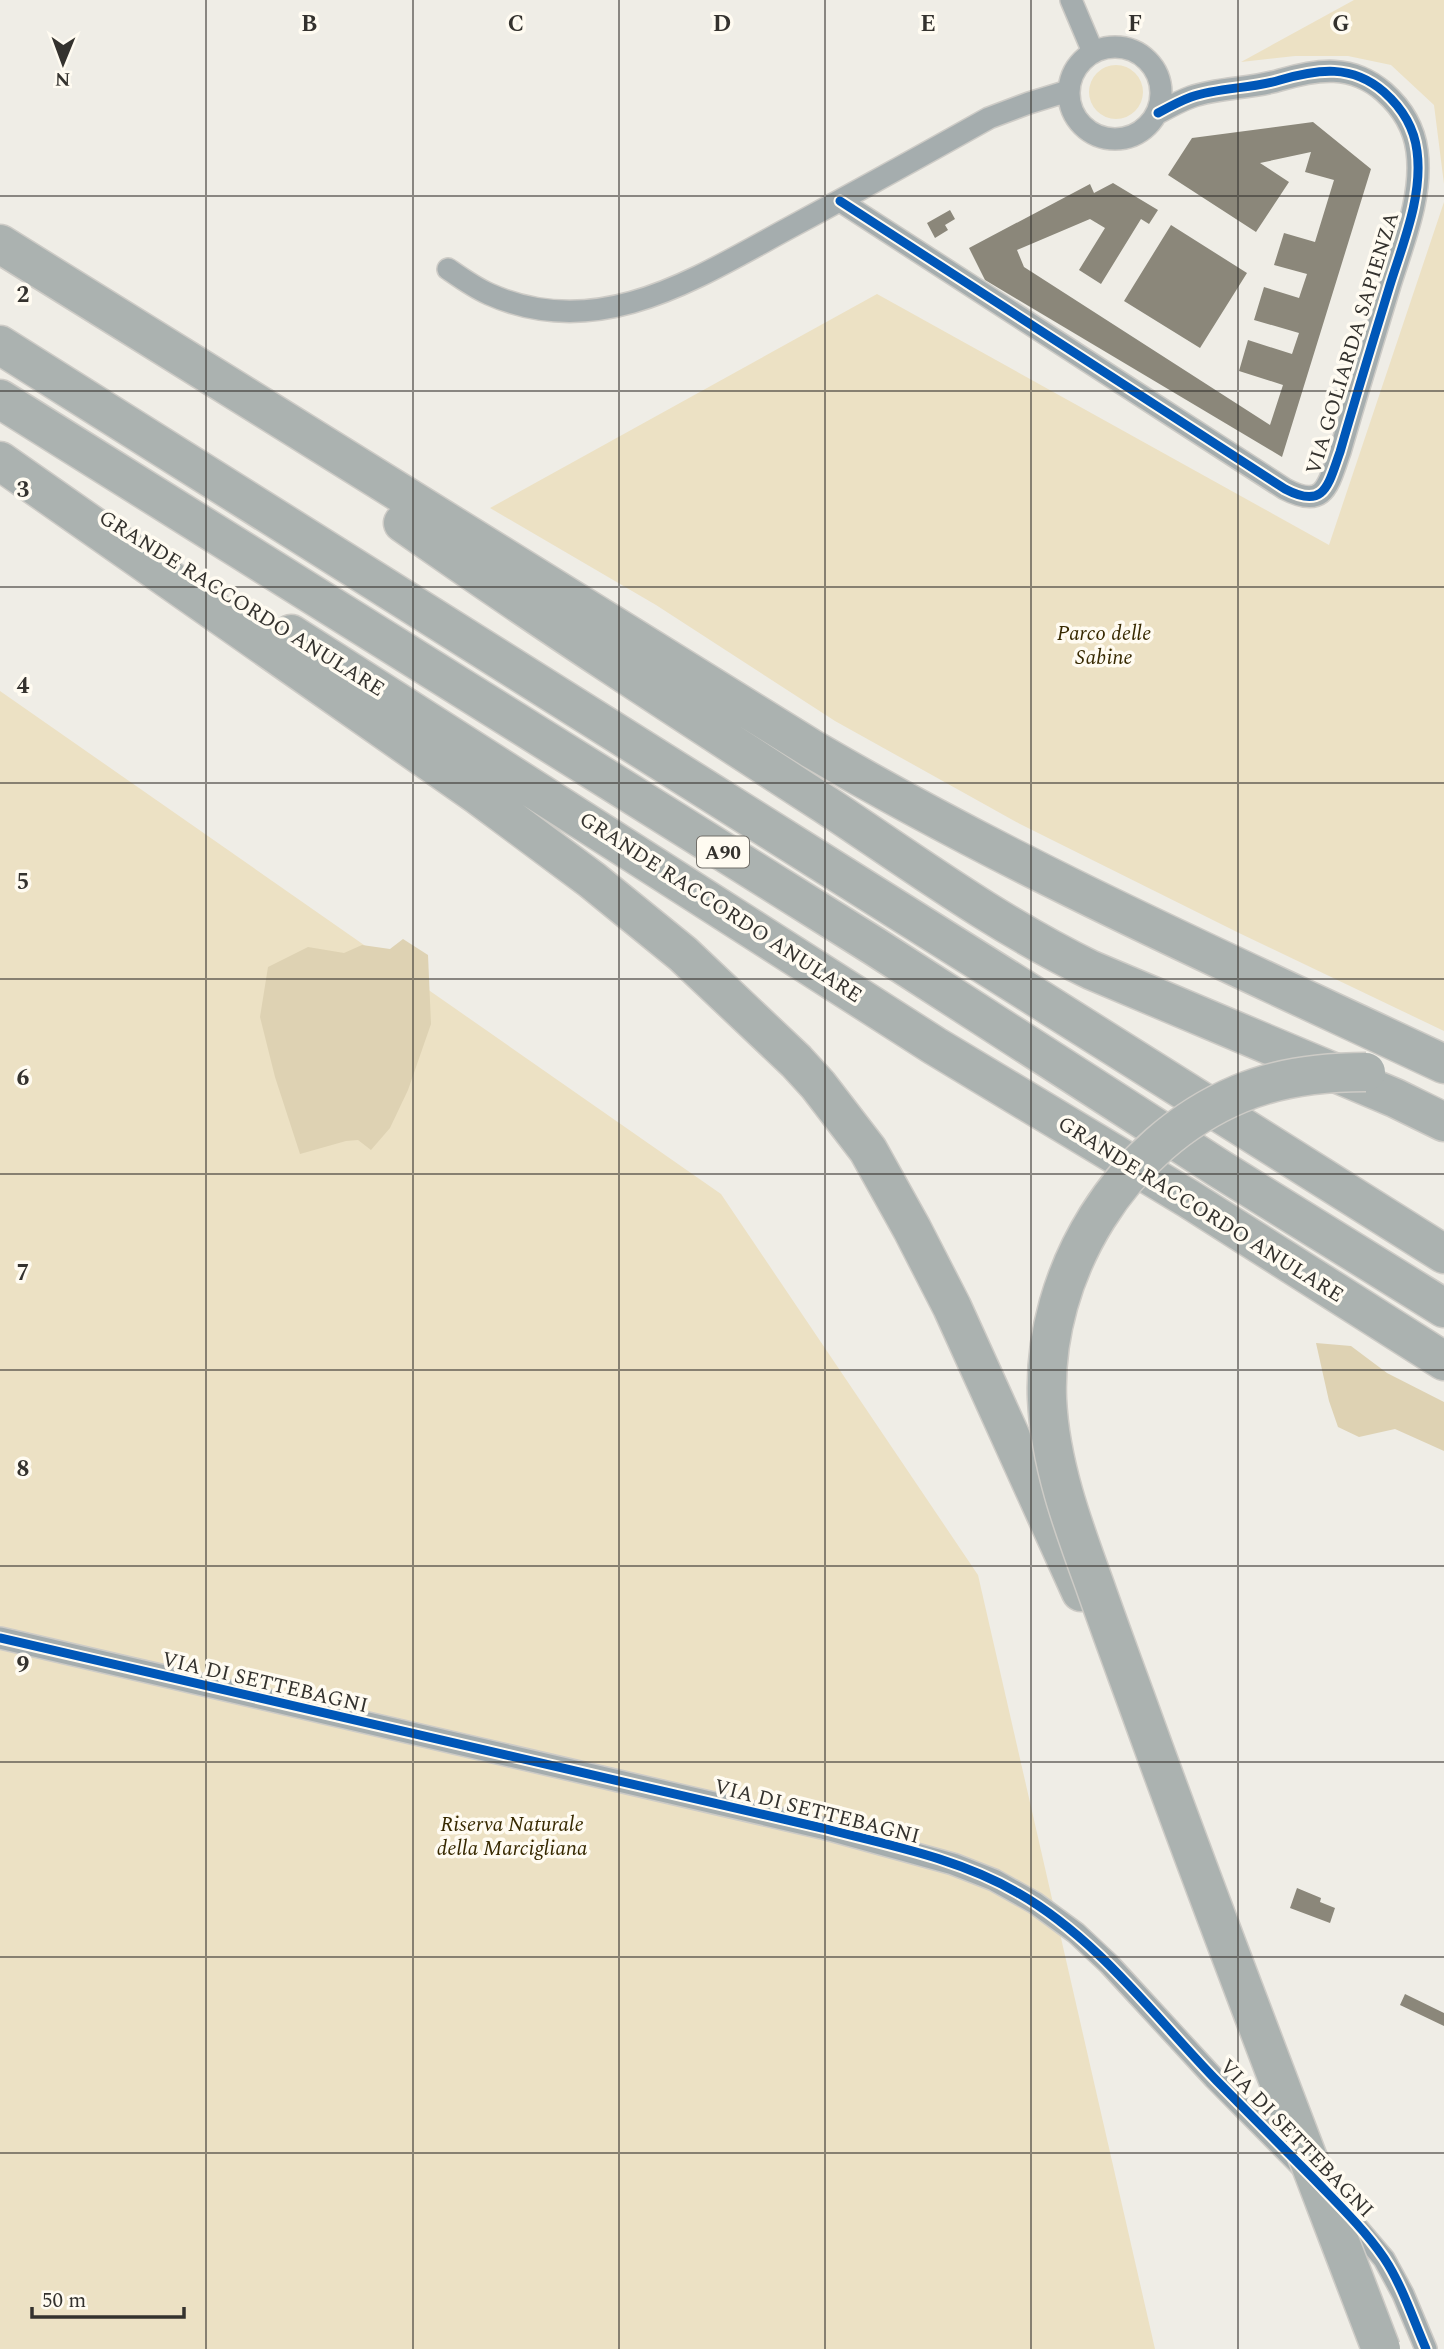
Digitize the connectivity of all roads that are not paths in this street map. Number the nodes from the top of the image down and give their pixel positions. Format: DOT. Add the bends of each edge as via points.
graph roads {
  1 [pos="1071,0"];
  2 [pos="1093,52"];
  3 [pos="1068,91"];
  4 [pos="1158,113"];
  5 [pos="840,201"];
  6 [pos="0,244"];
  7 [pos="448,270"];
  8 [pos="0,345"];
  9 [pos="167,349"];
  10 [pos="0,398"];
  11 [pos="0,449"];
  12 [pos="0,461"];
  13 [pos="1444,1063"];
  14 [pos="1444,1084"];
  15 [pos="1444,1122"];
  16 [pos="1444,1254"];
  17 [pos="1444,1308"];
  18 [pos="1444,1361"];
  19 [pos="0,1638"];
  20 [pos="1159,1763"];
  21 [pos="1381,2349"];
  22 [pos="1426,2349"];
  1 -- 2 [label="street"];
  2 -- 3 [label="street" via="1080,62"];
  2 -- 4 [label="street" via="1121,47 1147,59 1161,84"];
  3 -- 4 [label="street" via="1078,121 1104,139 1136,135"];
  3 -- 5 [label="street" via="989,117"];
  4 -- 5 [label="street, VIA GOLIARDA SAPIENZA" via="1193,96 1297,74 1337,71 1376,86 1400,108 1410,126 1418,163 1410,216 1339,452 1328,484 1317,495 1305,498 1285,489"];
  5 -- 7 [label="street" via="689,282 607,309 570,312 515,304"];
  6 -- 9 [label="highway"];
  8 -- 16 [label="highway, A90"];
  9 -- 13 [label="highway" via="823,756 939,822 1114,910"];
  9 -- 15 [label="highway" via="382,509 530,611 1021,932 1091,970"];
  10 -- 17 [label="highway, GRANDE RACCORDO ANULARE / A90"];
  11 -- 18 [label="highway, GRANDE RACCORDO ANULARE" via="935,1046 1189,1199"];
  12 -- 20 [label="highway, bridge" via="593,880 683,954 818,1085 868,1150 952,1307"];
  14 -- 20 [label="highway, bridge" via="1387,1073 1343,1072 1285,1080 1220,1103 1166,1138 1129,1175 1102,1210 1069,1274 1048,1359 1047,1399 1055,1460 1065,1502"];
  19 -- 22 [label="street, VIA DI SETTEBAGNI" via="822,1828 994,1880 1035,1903 1093,1948 1348,2214 1390,2269"];
  20 -- 21 [label="highway, bridge"];
}
